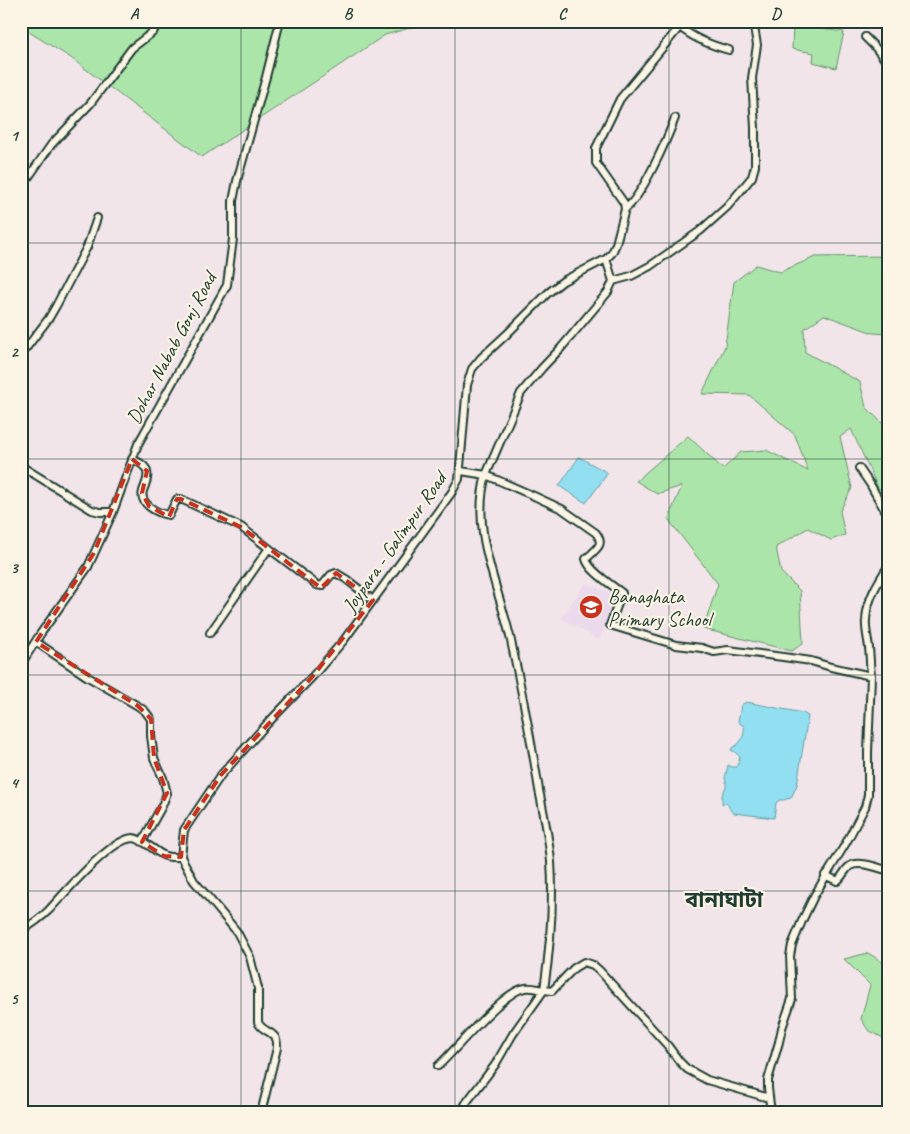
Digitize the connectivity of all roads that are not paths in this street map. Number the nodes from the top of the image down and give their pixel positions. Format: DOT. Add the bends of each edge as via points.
graph roads {
  1 [pos="159,21"];
  2 [pos="280,21"];
  3 [pos="686,21"];
  4 [pos="753,21"];
  5 [pos="680,26"];
  6 [pos="865,37"];
  7 [pos="729,50"];
  8 [pos="889,65"];
  9 [pos="675,118"];
  10 [pos="21,188"];
  11 [pos="625,209"];
  12 [pos="97,218"];
  13 [pos="606,259"];
  14 [pos="613,281"];
  15 [pos="21,356"];
  16 [pos="132,460"];
  17 [pos="21,466"];
  18 [pos="859,468"];
  19 [pos="461,471"];
  20 [pos="486,475"];
  21 [pos="113,512"];
  22 [pos="889,518"];
  23 [pos="269,548"];
  24 [pos="889,565"];
  25 [pos="374,600"];
  26 [pos="210,632"];
  27 [pos="36,642"];
  28 [pos="21,664"];
  29 [pos="871,676"];
  30 [pos="142,842"];
  31 [pos="182,857"];
  32 [pos="889,871"];
  33 [pos="825,875"];
  34 [pos="21,931"];
  35 [pos="544,990"];
  36 [pos="438,1066"];
  37 [pos="769,1098"];
  38 [pos="261,1113"];
  39 [pos="461,1113"];
  40 [pos="771,1113"];
  1 -- 10 [label="street" via="152,32 132,48 90,104 51,145"];
  2 -- 16 [label="street, Dohar Nabab Gonj Road" via="237,181 227,285"];
  3 -- 5 [label="street"];
  4 -- 14 [label="street" via="757,45 752,78 756,128 752,177 700,231 650,266"];
  5 -- 7 [label="street" via="694,38"];
  5 -- 11 [label="street" via="620,99 596,148 596,163"];
  6 -- 8 [label="street"];
  9 -- 11 [label="street" via="645,182"];
  11 -- 13 [label="street" via="616,244"];
  12 -- 15 [label="street" via="87,247 56,306"];
  13 -- 14 [label="street"];
  13 -- 19 [label="street, Joypara - Galimpur Road" via="563,281 548,293 472,369 467,385"];
  14 -- 20 [label="street" via="608,292 521,393"];
  16 -- 21 [label="street, Dohar Nabab Gonj Road"];
  16 -- 23 [label="street" via="148,471 142,493 149,506 168,515 177,499 182,499 241,527"];
  17 -- 21 [label="street" via="92,510"];
  18 -- 22 [label="street"];
  19 -- 20 [label="street"];
  19 -- 25 [label="street, Joypara - Galimpur Road" via="452,492"];
  20 -- 29 [label="street" via="562,510 596,533 600,542 586,559 587,563 622,593 610,625 676,645 811,661"];
  20 -- 35 [label="street" via="481,524 486,554 508,624 551,861 550,949"];
  21 -- 27 [label="street, Dohar Nabab Gonj Road" via="88,567"];
  23 -- 25 [label="street" via="317,585 322,586 336,573"];
  23 -- 26 [label="street"];
  24 -- 29 [label="street" via="876,584 866,619"];
  25 -- 31 [label="street, Joypara - Galimpur Road" via="313,676 221,775 184,830"];
  27 -- 28 [label="street, Dohar Nabab Gonj Road"];
  27 -- 30 [label="street" via="138,706 151,719 154,758 167,793"];
  29 -- 33 [label="street" via="868,795 846,843"];
  30 -- 31 [label="street" via="164,856"];
  30 -- 34 [label="street" via="132,838 116,846 89,866 47,912"];
  31 -- 38 [label="street" via="194,881 236,932 250,957 258,988 258,1022 276,1040 277,1048"];
  32 -- 33 [label="street" via="856,864 843,872 837,881"];
  33 -- 37 [label="street" via="792,945 792,999 768,1080"];
  35 -- 36 [label="street" via="526,987 505,998"];
  35 -- 37 [label="street" via="552,991 584,962 593,965 687,1069 707,1080"];
  35 -- 39 [label="street"];
  37 -- 40 [label="street"];
}
